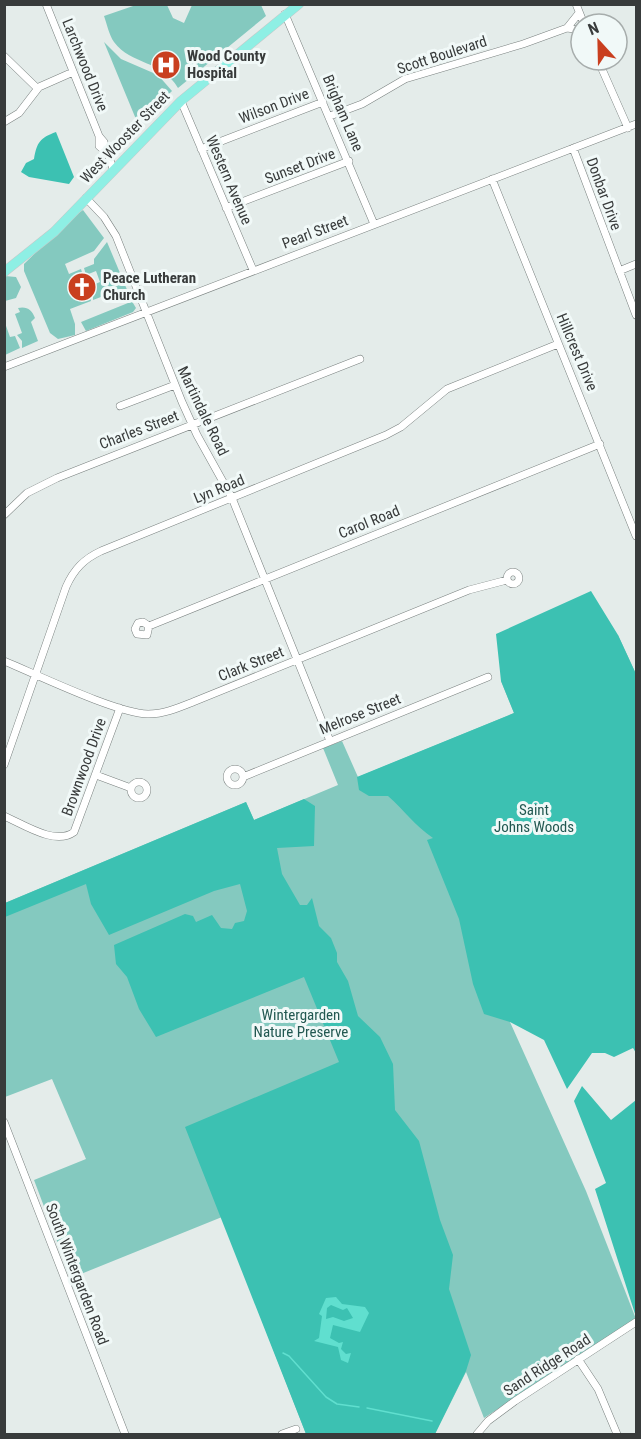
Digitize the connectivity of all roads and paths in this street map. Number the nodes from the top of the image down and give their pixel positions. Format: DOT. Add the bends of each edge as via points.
graph roads {
  1 [pos="46,4"];
  2 [pos="299,4"];
  3 [pos="285,14"];
  4 [pos="569,26"];
  5 [pos="567,28"];
  6 [pos="4,56"];
  7 [pos="13,64"];
  8 [pos="4,69"];
  9 [pos="73,72"];
  10 [pos="603,72"];
  11 [pos="37,88"];
  12 [pos="181,101"];
  13 [pos="323,102"];
  14 [pos="330,116"];
  15 [pos="4,122"];
  16 [pos="636,124"];
  17 [pos="627,128"];
  18 [pos="573,148"];
  19 [pos="201,149"];
  20 [pos="349,161"];
  21 [pos="113,169"];
  22 [pos="492,179"];
  23 [pos="86,198"];
  24 [pos="226,208"];
  25 [pos="374,224"];
  26 [pos="636,264"];
  27 [pos="253,270"];
  28 [pos="619,271"];
  29 [pos="4,272"];
  30 [pos="144,311"];
  31 [pos="636,315"];
  32 [pos="558,344"];
  33 [pos="360,359"];
  34 [pos="4,367"];
  35 [pos="175,385"];
  36 [pos="120,406"];
  37 [pos="192,424"];
  38 [pos="600,444"];
  39 [pos="232,498"];
  40 [pos="4,515"];
  41 [pos="636,535"];
  42 [pos="265,579"];
  43 [pos="507,580"];
  44 [pos="149,626"];
  45 [pos="298,660"];
  46 [pos="4,661"];
  47 [pos="36,674"];
  48 [pos="488,677"];
  49 [pos="120,708"];
  50 [pos="330,741"];
  51 [pos="4,765"];
  52 [pos="96,775"];
  53 [pos="243,777"];
  54 [pos="131,788"];
  55 [pos="4,816"];
  56 [pos="4,1122"];
  57 [pos="636,1322"];
  58 [pos="578,1359"];
  59 [pos="296,1429"];
  60 [pos="479,1432"];
  61 [pos="125,1434"];
  62 [pos="282,1434"];
  63 [pos="489,1434"];
  64 [pos="617,1434"];
  1 -- 9 [label="street, Larchwood Drive"];
  2 -- 3 [label="main road, West Wooster Street"];
  3 -- 12 [label="main road, West Wooster Street"];
  3 -- 13 [label="street, Brigham Lane"];
  4 -- 5 [label="street, Scott Boulevard"];
  5 -- 14 [label="street, Scott Boulevard" via="405,79 362,104"];
  6 -- 7 [label="street"];
  7 -- 8 [label="street"];
  7 -- 11 [label="street"];
  9 -- 11 [label="street"];
  9 -- 21 [label="street, Larchwood Drive"];
  10 -- 17 [label="street"];
  11 -- 15 [label="street" via="19,113"];
  12 -- 19 [label="street, Western Avenue"];
  12 -- 21 [label="main road, West Wooster Street"];
  13 -- 14 [label="street, Brigham Lane"];
  13 -- 19 [label="street, Wilson Drive"];
  14 -- 20 [label="street, Brigham Lane"];
  16 -- 17 [label="street, Pearl Street"];
  17 -- 18 [label="street, Pearl Street"];
  18 -- 22 [label="street, Pearl Street"];
  18 -- 28 [label="street, Donbar Drive"];
  19 -- 24 [label="street, Western Avenue"];
  20 -- 24 [label="street, Sunset Drive"];
  20 -- 25 [label="street, Brigham Lane"];
  21 -- 23 [label="main road, West Wooster Street"];
  22 -- 25 [label="street, Pearl Street"];
  22 -- 32 [label="street, Hillcrest Drive"];
  23 -- 29 [label="main road, West Wooster Street" via="35,249"];
  23 -- 30 [label="street, Martindale Road" via="112,230"];
  24 -- 27 [label="street, Western Avenue"];
  25 -- 27 [label="street, Pearl Street"];
  26 -- 28 [label="street"];
  27 -- 30 [label="street, Pearl Street"];
  28 -- 31 [label="street, Donbar Drive"];
  30 -- 34 [label="street, Pearl Street"];
  30 -- 35 [label="street, Martindale Road"];
  32 -- 38 [label="street, Hillcrest Drive"];
  32 -- 39 [label="street, Lyn Road" via="447,389 386,435"];
  33 -- 37 [label="street, Charles Street"];
  35 -- 36 [label="street"];
  35 -- 37 [label="street, Martindale Road"];
  37 -- 39 [label="street, Martindale Road"];
  37 -- 40 [label="street, Charles Street" via="42,485"];
  38 -- 41 [label="street, Hillcrest Drive"];
  38 -- 42 [label="street, Carol Road"];
  39 -- 42 [label="street, Martindale Road"];
  39 -- 47 [label="street, Lyn Road" via="101,551 80,565 66,586"];
  42 -- 44 [label="street, Carol Road"];
  42 -- 45 [label="street, Martindale Road"];
  43 -- 45 [label="street, Clark Street" via="469,590"];
  45 -- 49 [label="street, Clark Street" via="171,710 143,714"];
  45 -- 50 [label="street, Martindale Road"];
  46 -- 47 [label="street, Clark Street"];
  47 -- 49 [label="street, Clark Street"];
  47 -- 51 [label="street, Lyn Road"];
  48 -- 50 [label="street, Melrose Street"];
  49 -- 52 [label="street, Brownwood Drive"];
  50 -- 53 [label="street, Melrose Street"];
  52 -- 54 [label="street"];
  52 -- 55 [label="street, Brownwood Drive" via="76,829 66,836 56,837"];
  56 -- 61 [label="street, South Wintergarden Road"];
  57 -- 58 [label="street, Sand Ridge Road"];
  58 -- 60 [label="street, Sand Ridge Road" via="504,1409"];
  58 -- 64 [label="street" via="598,1389"];
  59 -- 62 [label="street"];
  60 -- 63 [label="street"];
}
